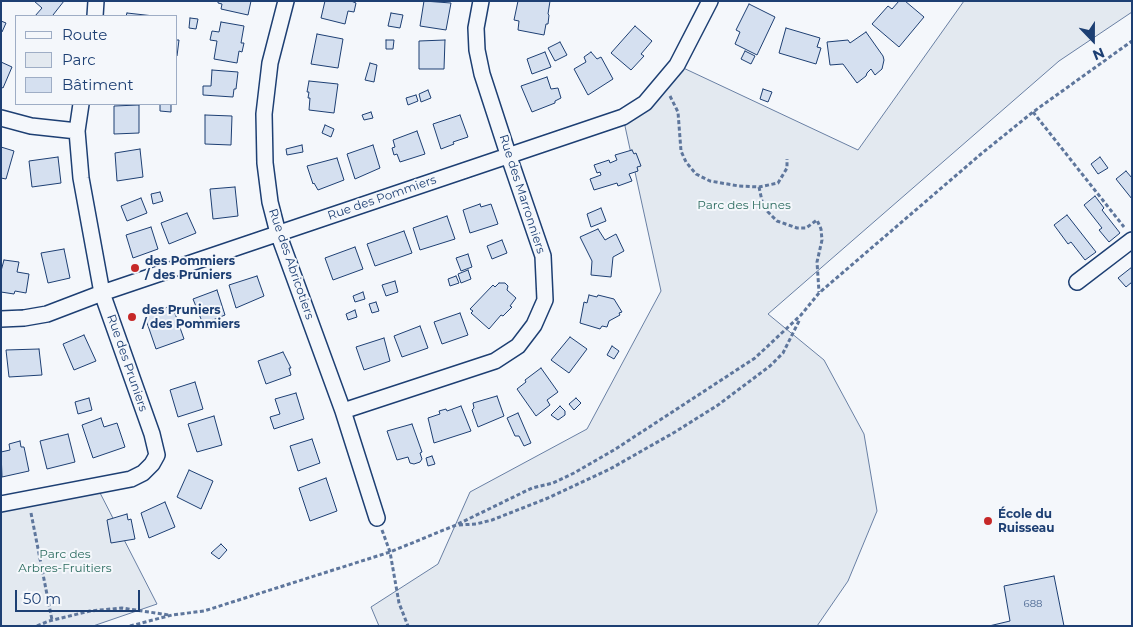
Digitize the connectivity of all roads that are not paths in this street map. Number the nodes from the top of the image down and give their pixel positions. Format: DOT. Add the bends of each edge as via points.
graph roads {
  1 [pos="96,1"];
  2 [pos="286,1"];
  3 [pos="481,1"];
  4 [pos="710,1"];
  5 [pos="95,15"];
  6 [pos="81,105"];
  7 [pos="1,118"];
  8 [pos="77,131"];
  9 [pos="508,154"];
  10 [pos="278,233"];
  11 [pos="1129,235"];
  12 [pos="1077,282"];
  13 [pos="102,293"];
  14 [pos="1,319"];
  15 [pos="343,411"];
  16 [pos="1,504"];
  17 [pos="377,518"];
  1 -- 5 [label="street"];
  2 -- 10 [label="street, Rue des Abricotiers" via="270,63 264,114 265,163"];
  3 -- 9 [label="street, Rue des Marronniers" via="476,28 477,50"];
  4 -- 9 [label="street, Rue des Pommiers" via="677,65 645,102 623,117"];
  6 -- 8 [label="street, Rue des Pruniers"];
  7 -- 8 [label="street" via="31,126"];
  8 -- 13 [label="street, Rue des Pruniers" via="81,178"];
  9 -- 10 [label="street, Rue des Pommiers"];
  9 -- 15 [label="street, Rue des Marronniers" via="543,256 545,300 534,325 518,346 495,361"];
  10 -- 13 [label="street, Rue des Pommiers"];
  10 -- 15 [label="street, Rue des Abricotiers"];
  11 -- 12 [label="street"];
  13 -- 14 [label="street, Rue des Pommiers" via="47,314"];
  13 -- 16 [label="street, Rue des Pruniers" via="157,455 147,469 131,480"];
  15 -- 17 [label="street, Rue des Abricotiers"];
}
